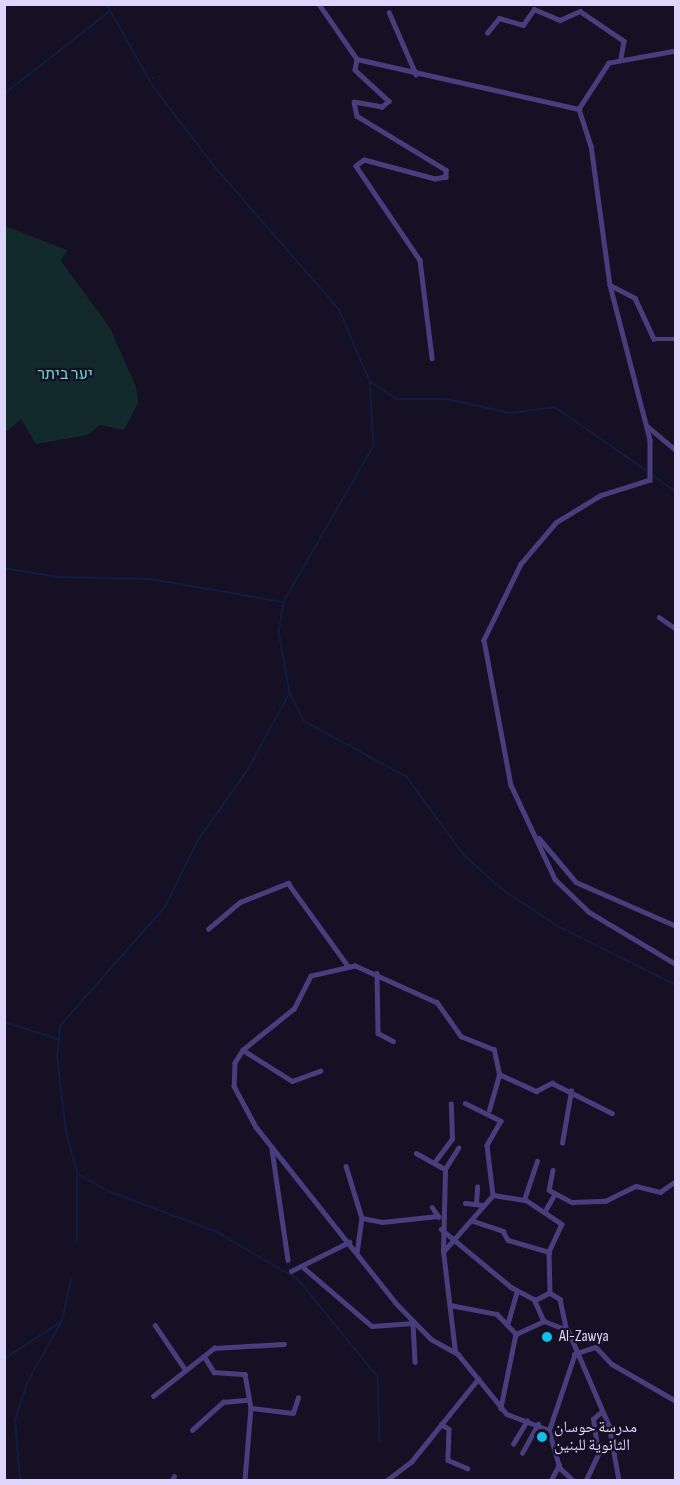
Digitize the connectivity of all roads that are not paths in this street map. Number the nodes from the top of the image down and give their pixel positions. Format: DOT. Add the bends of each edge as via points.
graph roads {
  1 [pos="319,4"];
  2 [pos="388,12"];
  3 [pos="487,33"];
  4 [pos="675,51"];
  5 [pos="621,58"];
  6 [pos="357,59"];
  7 [pos="416,74"];
  8 [pos="579,109"];
  9 [pos="610,285"];
  10 [pos="675,339"];
  11 [pos="432,358"];
  12 [pos="647,426"];
  13 [pos="675,450"];
  14 [pos="659,617"];
  15 [pos="675,628"];
  16 [pos="539,838"];
  17 [pos="675,926"];
  18 [pos="208,929"];
  19 [pos="675,964"];
  20 [pos="348,966"];
  21 [pos="376,974"];
  22 [pos="393,1041"];
  23 [pos="243,1050"];
  24 [pos="320,1071"];
  25 [pos="499,1074"];
  26 [pos="571,1091"];
  27 [pos="465,1103"];
  28 [pos="451,1104"];
  29 [pos="489,1110"];
  30 [pos="612,1113"];
  31 [pos="562,1143"];
  32 [pos="458,1148"];
  33 [pos="272,1149"];
  34 [pos="417,1153"];
  35 [pos="436,1160"];
  36 [pos="537,1161"];
  37 [pos="346,1166"];
  38 [pos="446,1169"];
  39 [pos="553,1170"];
  40 [pos="675,1181"];
  41 [pos="477,1187"];
  42 [pos="494,1195"];
  43 [pos="554,1195"];
  44 [pos="524,1200"];
  45 [pos="465,1203"];
  46 [pos="476,1203"];
  47 [pos="483,1205"];
  48 [pos="432,1206"];
  49 [pos="546,1209"];
  50 [pos="438,1215"];
  51 [pos="362,1218"];
  52 [pos="473,1221"];
  53 [pos="442,1222"];
  54 [pos="441,1229"];
  55 [pos="450,1241"];
  56 [pos="349,1242"];
  57 [pos="443,1252"];
  58 [pos="549,1252"];
  59 [pos="357,1253"];
  60 [pos="288,1260"];
  61 [pos="304,1268"];
  62 [pos="291,1271"];
  63 [pos="517,1291"];
  64 [pos="550,1293"];
  65 [pos="536,1300"];
  66 [pos="450,1305"];
  67 [pos="544,1321"];
  68 [pos="508,1322"];
  69 [pos="413,1323"];
  70 [pos="154,1325"];
  71 [pos="566,1328"];
  72 [pos="516,1334"];
  73 [pos="284,1344"];
  74 [pos="456,1352"];
  75 [pos="574,1354"];
  76 [pos="204,1356"];
  77 [pos="415,1362"];
  78 [pos="185,1369"];
  79 [pos="478,1379"];
  80 [pos="153,1396"];
  81 [pos="298,1398"];
  82 [pos="247,1400"];
  83 [pos="675,1401"];
  84 [pos="251,1408"];
  85 [pos="501,1408"];
  86 [pos="601,1412"];
  87 [pos="527,1421"];
  88 [pos="441,1424"];
  89 [pos="538,1424"];
  90 [pos="192,1430"];
  91 [pos="549,1430"];
  92 [pos="513,1444"];
  93 [pos="522,1453"];
  94 [pos="559,1464"];
  95 [pos="467,1468"];
  96 [pos="247,1480"];
  97 [pos="387,1480"];
  98 [pos="551,1480"];
  99 [pos="573,1480"];
  100 [pos="586,1480"];
  101 [pos="619,1480"];
  1 -- 6 [label="street"];
  2 -- 7 [label="street"];
  3 -- 5 [label="street" via="499,18 523,25 534,9 560,20 580,11 624,41"];
  4 -- 5 [label="street"];
  5 -- 8 [label="street" via="595,78"];
  6 -- 7 [label="street"];
  6 -- 11 [label="street" via="355,70 389,101 382,107 354,102 357,116 446,170 446,177 435,179 364,160 356,166 420,261"];
  7 -- 8 [label="street"];
  8 -- 9 [label="street" via="591,150"];
  9 -- 10 [label="street" via="635,298 654,339"];
  9 -- 12 [label="street"];
  12 -- 13 [label="street"];
  12 -- 16 [label="street" via="650,480 600,496 556,523 520,564 484,640 497,731 512,785"];
  14 -- 15 [label="street"];
  16 -- 17 [label="street" via="576,882"];
  16 -- 19 [label="street" via="555,879 573,898"];
  18 -- 20 [label="street" via="240,902 288,883"];
  20 -- 21 [label="street"];
  20 -- 23 [label="street" via="311,976 294,1009"];
  21 -- 22 [label="street" via="378,1033"];
  21 -- 25 [label="street" via="437,1003 462,1037 494,1050"];
  23 -- 24 [label="street" via="292,1081"];
  23 -- 33 [label="street" via="234,1086"];
  25 -- 26 [label="street" via="536,1091 552,1083"];
  25 -- 29 [label="street"];
  26 -- 30 [label="street"];
  26 -- 31 [label="street"];
  27 -- 29 [label="street"];
  28 -- 35 [label="street" via="452,1139"];
  29 -- 42 [label="street" via="501,1121 487,1145"];
  32 -- 38 [label="street"];
  33 -- 56 [label="street"];
  33 -- 60 [label="street"];
  34 -- 35 [label="street"];
  35 -- 38 [label="street"];
  36 -- 44 [label="street"];
  37 -- 51 [label="street"];
  38 -- 53 [label="street"];
  39 -- 43 [label="street" via="547,1185"];
  40 -- 43 [label="street" via="653,1193 630,1187 605,1201 572,1202"];
  41 -- 46 [label="street"];
  42 -- 44 [label="street"];
  42 -- 47 [label="street"];
  43 -- 49 [label="street"];
  44 -- 49 [label="street"];
  45 -- 46 [label="street"];
  46 -- 47 [label="street"];
  47 -- 52 [label="street"];
  48 -- 50 [label="street"];
  49 -- 58 [label="street" via="562,1224"];
  50 -- 51 [label="street" via="382,1222"];
  50 -- 53 [label="street"];
  51 -- 59 [label="street"];
  52 -- 55 [label="street"];
  52 -- 58 [label="street" via="503,1231 508,1240"];
  53 -- 54 [label="street"];
  54 -- 55 [label="street"];
  54 -- 57 [label="street"];
  55 -- 57 [label="street"];
  55 -- 63 [label="street"];
  56 -- 59 [label="street"];
  56 -- 61 [label="street"];
  57 -- 66 [label="street"];
  58 -- 64 [label="street"];
  59 -- 69 [label="street"];
  61 -- 62 [label="street"];
  61 -- 69 [label="street" via="372,1326"];
  63 -- 65 [label="street"];
  63 -- 68 [label="street"];
  64 -- 65 [label="street"];
  64 -- 71 [label="street" via="560,1299"];
  65 -- 67 [label="street"];
  66 -- 68 [label="street" via="493,1313"];
  66 -- 74 [label="street"];
  67 -- 71 [label="street"];
  67 -- 72 [label="street"];
  68 -- 72 [label="street"];
  69 -- 74 [label="street"];
  69 -- 77 [label="street"];
  70 -- 78 [label="street"];
  71 -- 75 [label="street"];
  72 -- 85 [label="street"];
  73 -- 76 [label="street" via="228,1344"];
  74 -- 79 [label="street"];
  75 -- 83 [label="street" via="596,1347 612,1364"];
  75 -- 86 [label="street"];
  75 -- 91 [label="street"];
  76 -- 78 [label="street"];
  76 -- 82 [label="street" via="214,1372 244,1371"];
  78 -- 80 [label="street"];
  79 -- 85 [label="street"];
  79 -- 88 [label="street"];
  81 -- 84 [label="street" via="292,1413"];
  82 -- 84 [label="street"];
  82 -- 90 [label="street" via="223,1402"];
  84 -- 96 [label="street" via="243,1456"];
  85 -- 87 [label="street"];
  86 -- 100 [label="street" via="593,1419 598,1454"];
  86 -- 101 [label="street" via="610,1428"];
  87 -- 89 [label="street"];
  87 -- 92 [label="street"];
  88 -- 95 [label="street" via="449,1429 448,1460"];
  88 -- 97 [label="street" via="408,1466"];
  89 -- 91 [label="street"];
  89 -- 93 [label="street"];
  91 -- 94 [label="street"];
  94 -- 98 [label="street"];
  94 -- 99 [label="street"];
}
